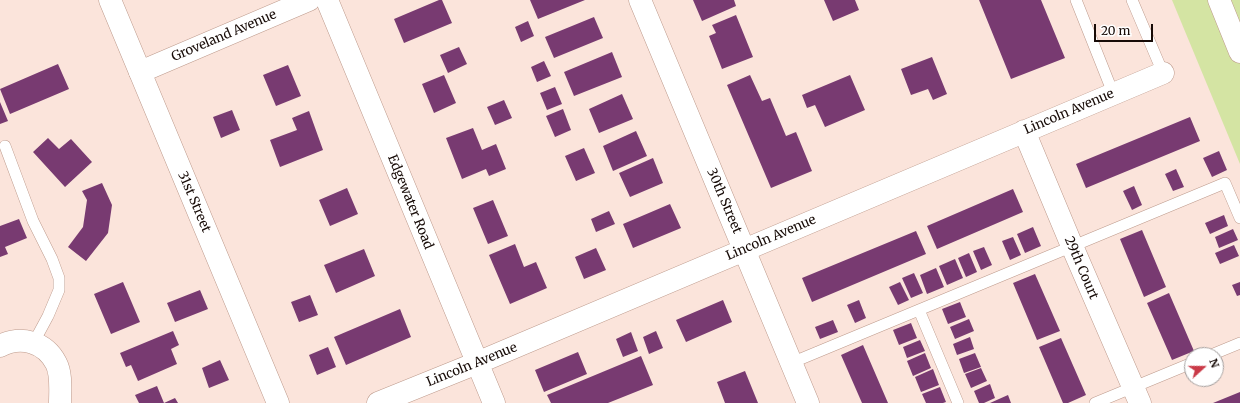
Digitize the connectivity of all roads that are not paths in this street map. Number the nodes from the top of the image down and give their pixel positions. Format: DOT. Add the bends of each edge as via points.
graph roads {
  1 [pos="110,0"];
  2 [pos="309,0"];
  3 [pos="327,0"];
  4 [pos="640,0"];
  5 [pos="1076,0"];
  6 [pos="1132,0"];
  7 [pos="1219,0"];
  8 [pos="1240,52"];
  9 [pos="140,72"];
  10 [pos="1162,73"];
  11 [pos="1114,94"];
  12 [pos="1024,131"];
  13 [pos="5,146"];
  14 [pos="1240,218"];
  15 [pos="1072,246"];
  16 [pos="744,249"];
  17 [pos="920,310"];
  18 [pos="34,342"];
  19 [pos="1240,343"];
  20 [pos="0,346"];
  21 [pos="1224,350"];
  22 [pos="477,363"];
  23 [pos="791,363"];
  24 [pos="1184,368"];
  25 [pos="1137,395"];
  26 [pos="60,403"];
  27 [pos="278,403"];
  28 [pos="378,403"];
  29 [pos="494,403"];
  30 [pos="808,403"];
  31 [pos="958,403"];
  32 [pos="1095,403"];
  1 -- 9 [label="street, 31st Street"];
  2 -- 9 [label="street, Groveland Avenue"];
  3 -- 22 [label="street, Edgewater Road"];
  4 -- 16 [label="street, 30th Street"];
  5 -- 11 [label="lane"];
  6 -- 10 [label="lane"];
  7 -- 8 [label="street"];
  9 -- 27 [label="street, 31st Street"];
  10 -- 11 [label="street, Lincoln Avenue"];
  11 -- 12 [label="street, Lincoln Avenue"];
  12 -- 15 [label="street, 29th Court"];
  12 -- 16 [label="street, Lincoln Avenue"];
  13 -- 18 [label="lane" via="33,220 59,278 60,290"];
  14 -- 15 [label="lane" via="1225,183"];
  15 -- 17 [label="lane"];
  15 -- 25 [label="street, 29th Court"];
  16 -- 22 [label="street, Lincoln Avenue"];
  16 -- 23 [label="street, 30th Street"];
  17 -- 23 [label="lane"];
  17 -- 31 [label="lane"];
  18 -- 20 [label="street" via="19,340"];
  18 -- 26 [label="street" via="46,350 56,363 60,377"];
  19 -- 21 [label="lane"];
  22 -- 28 [label="street, Lincoln Avenue"];
  22 -- 29 [label="street, Edgewater Road"];
  23 -- 30 [label="street, 30th Street"];
  24 -- 25 [label="lane"];
  25 -- 32 [label="lane"];
}
